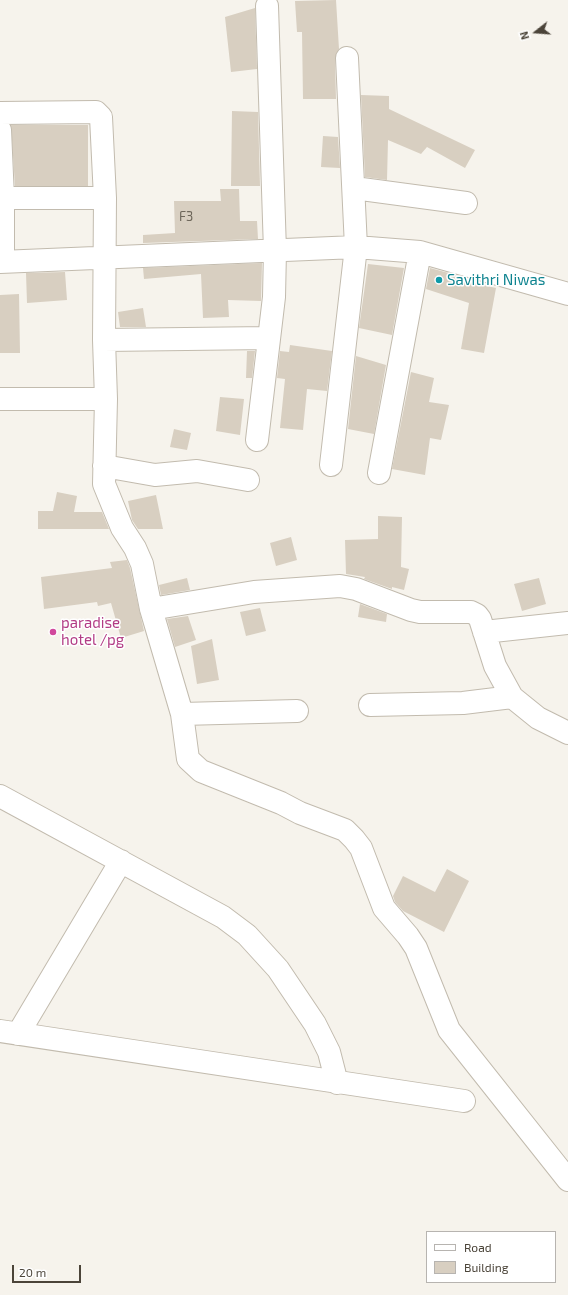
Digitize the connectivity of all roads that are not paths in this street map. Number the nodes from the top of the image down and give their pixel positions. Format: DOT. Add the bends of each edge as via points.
graph roads {
  1 [pos="267,6"];
  2 [pos="347,58"];
  3 [pos="0,113"];
  4 [pos="0,130"];
  5 [pos="354,188"];
  6 [pos="2,198"];
  7 [pos="105,198"];
  8 [pos="466,202"];
  9 [pos="356,247"];
  10 [pos="275,251"];
  11 [pos="420,252"];
  12 [pos="104,258"];
  13 [pos="1,262"];
  14 [pos="568,294"];
  15 [pos="268,338"];
  16 [pos="104,340"];
  17 [pos="0,399"];
  18 [pos="106,399"];
  19 [pos="258,440"];
  20 [pos="331,465"];
  21 [pos="104,466"];
  22 [pos="379,473"];
  23 [pos="248,480"];
  24 [pos="151,609"];
  25 [pos="568,623"];
  26 [pos="484,632"];
  27 [pos="512,697"];
  28 [pos="370,705"];
  29 [pos="297,712"];
  30 [pos="182,714"];
  31 [pos="568,733"];
  32 [pos="0,796"];
  33 [pos="121,861"];
  34 [pos="9,1032"];
  35 [pos="337,1083"];
  36 [pos="464,1101"];
  37 [pos="568,1180"];
  1 -- 10 [label="street"];
  2 -- 5 [label="street"];
  3 -- 7 [label="street" via="96,112 101,117"];
  4 -- 6 [label="street"];
  5 -- 8 [label="street"];
  5 -- 9 [label="street"];
  6 -- 7 [label="street"];
  6 -- 13 [label="street"];
  7 -- 12 [label="street"];
  9 -- 10 [label="street"];
  9 -- 11 [label="street"];
  9 -- 20 [label="street"];
  10 -- 12 [label="street"];
  10 -- 15 [label="street" via="274,297"];
  11 -- 14 [label="street"];
  11 -- 22 [label="street"];
  12 -- 13 [label="street"];
  12 -- 16 [label="street"];
  15 -- 16 [label="street"];
  15 -- 19 [label="street"];
  16 -- 18 [label="street"];
  17 -- 18 [label="street"];
  18 -- 21 [label="street"];
  21 -- 23 [label="street" via="155,475 197,471"];
  21 -- 24 [label="street" via="104,484 122,528 142,564"];
  24 -- 26 [label="street" via="254,592 340,586 356,589 420,612 470,612 480,619"];
  24 -- 30 [label="street"];
  25 -- 26 [label="street"];
  26 -- 27 [label="street" via="495,666"];
  27 -- 28 [label="street" via="463,703"];
  27 -- 31 [label="street" via="538,718"];
  29 -- 30 [label="street"];
  30 -- 37 [label="street" via="188,759 201,771 345,830 354,839 384,908 416,948 449,1030"];
  32 -- 33 [label="street"];
  33 -- 34 [label="street"];
  33 -- 35 [label="street" via="223,917 247,935 278,969 315,1024 329,1052"];
  34 -- 35 [label="street"];
  35 -- 36 [label="street"];
}
